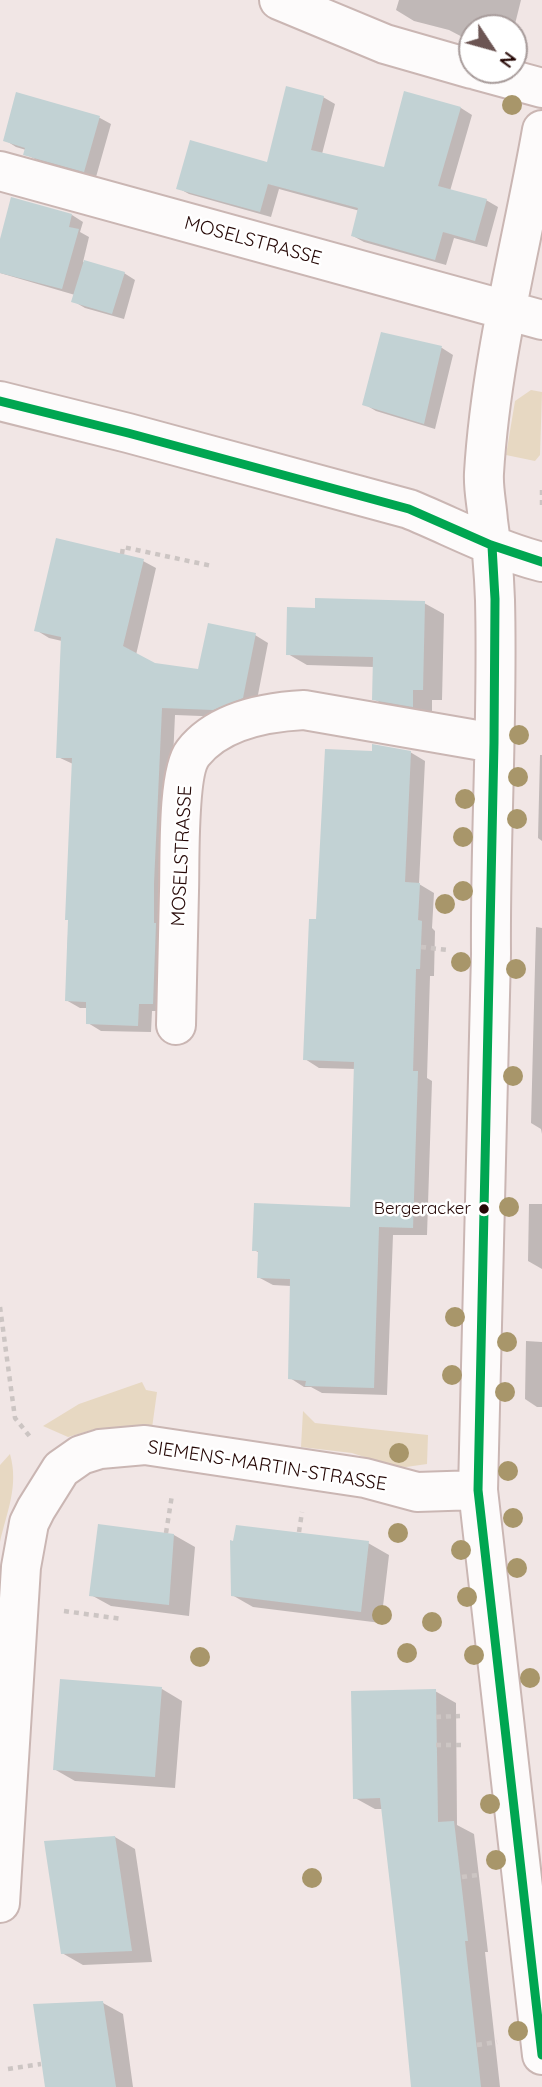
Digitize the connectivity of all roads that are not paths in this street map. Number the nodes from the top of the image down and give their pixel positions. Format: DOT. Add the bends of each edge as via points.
graph roads {
  1 [pos="279,0"];
  2 [pos="458,65"];
  3 [pos="542,130"];
  4 [pos="0,171"];
  5 [pos="505,310"];
  6 [pos="542,320"];
  7 [pos="0,401"];
  8 [pos="71,418"];
  9 [pos="0,422"];
  10 [pos="492,547"];
  11 [pos="542,562"];
  12 [pos="494,743"];
  13 [pos="176,1025"];
  14 [pos="478,1490"];
  15 [pos="527,1802"];
  16 [pos="0,1903"];
  17 [pos="542,2054"];
  1 -- 2 [label="street" via="384,44"];
  3 -- 5 [label="street"];
  4 -- 5 [label="street, MOSELSTRASSE"];
  5 -- 6 [label="street, MOSELSTRASSE"];
  5 -- 10 [label="street" via="483,478"];
  7 -- 8 [label="street"];
  8 -- 9 [label="street"];
  8 -- 10 [label="street" via="409,509"];
  10 -- 11 [label="street"];
  10 -- 12 [label="street"];
  12 -- 13 [label="street, MOSELSTRASSE" via="304,710 259,716 220,730 203,743 190,756 181,803"];
  12 -- 14 [label="street"];
  14 -- 15 [label="street"];
  14 -- 16 [label="street, SIEMENS-MARTIN-STRASSE" via="417,1492 365,1478 145,1445 100,1449 61,1469 29,1523 21,1567"];
  15 -- 17 [label="street"];
}
